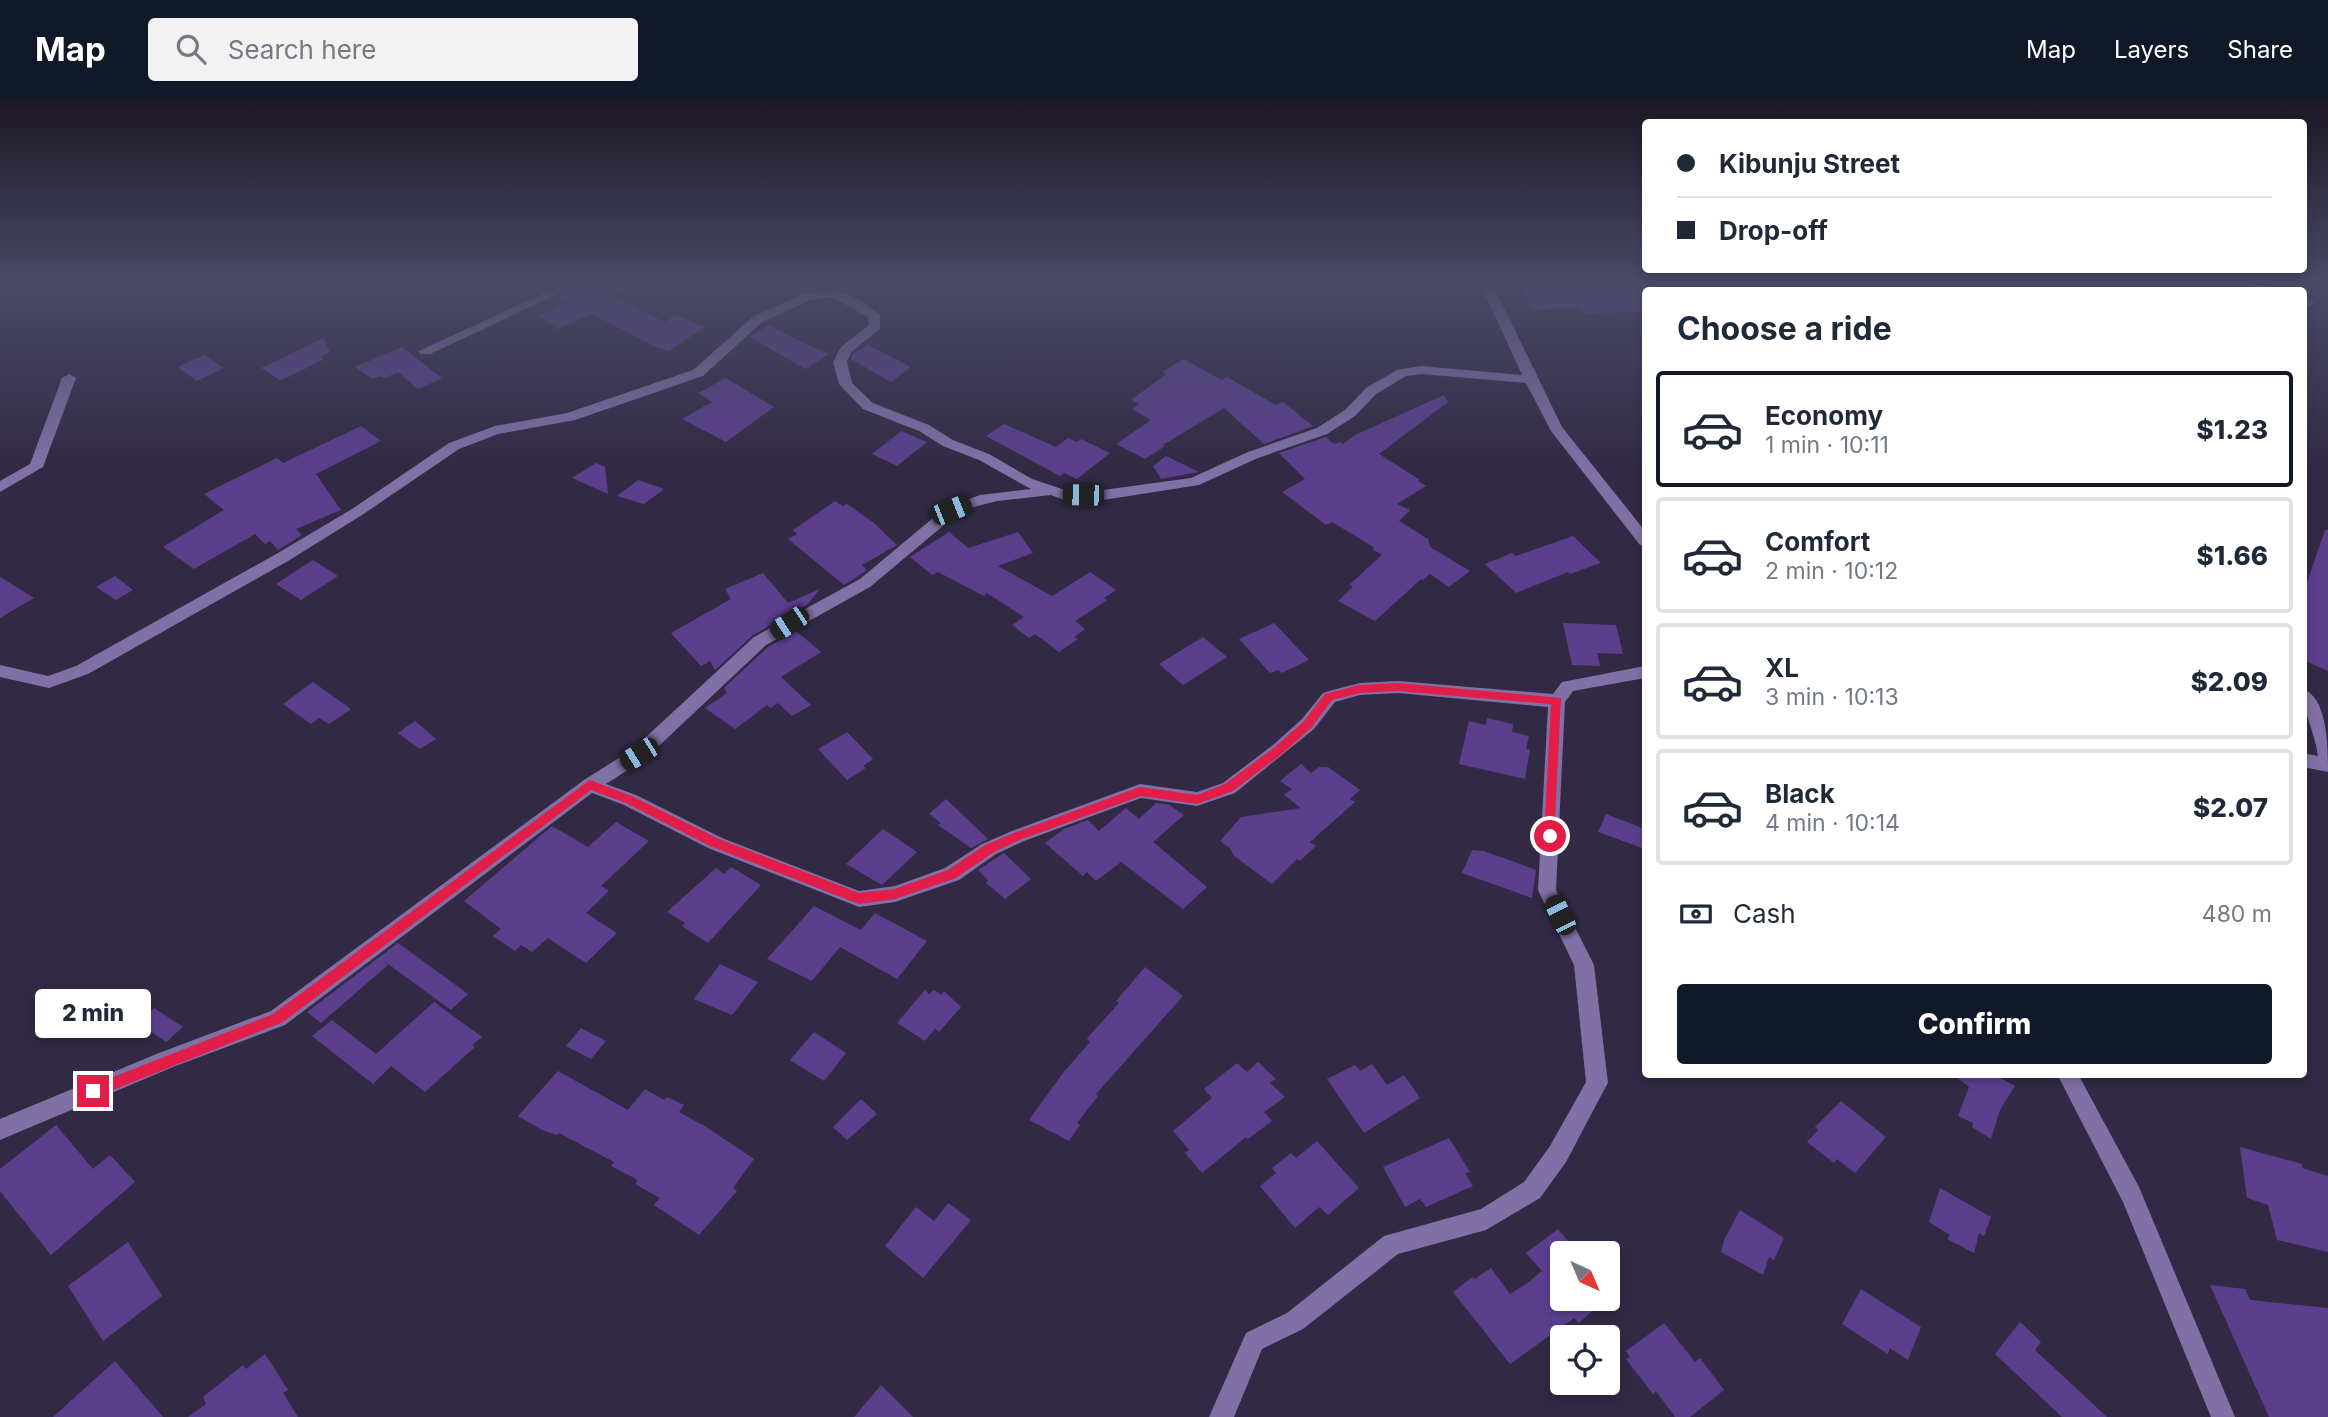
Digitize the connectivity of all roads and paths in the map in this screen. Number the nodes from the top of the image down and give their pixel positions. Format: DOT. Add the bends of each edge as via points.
graph roads {
  1 [pos="439,345"];
  2 [pos="730,345"];
  3 [pos="853,345"];
  4 [pos="1516,345"];
  5 [pos="425,351"];
  6 [pos="69,378"];
  7 [pos="1532,380"];
  8 [pos="0,487"];
  9 [pos="1053,491"];
  10 [pos="1642,537"];
  11 [pos="0,671"];
  12 [pos="1642,673"];
  13 [pos="2307,700"];
  14 [pos="1557,701"];
  15 [pos="2307,761"];
  16 [pos="2328,765"];
  17 [pos="590,785"];
  18 [pos="2069,1078"];
  19 [pos="0,1130"];
  20 [pos="1221,1417"];
  21 [pos="2224,1417"];
  1 -- 5 [label="street"];
  2 -- 11 [label="street" via="698,373 570,417 495,430 454,446 357,512 82,670 49,682"];
  3 -- 9 [label="street" via="840,362 846,384 868,407 924,428"];
  4 -- 7 [label="street"];
  6 -- 8 [label="street" via="36,467"];
  7 -- 9 [label="street" via="1420,370 1402,373 1371,391 1350,413 1322,431 1194,482 1103,495"];
  7 -- 10 [label="street" via="1556,428"];
  9 -- 17 [label="street" via="984,498 951,510 865,583 760,641 639,754"];
  12 -- 14 [label="street" via="1568,686"];
  13 -- 16 [label="street" via="2325,739"];
  14 -- 17 [label="street" via="1398,687 1329,697 1308,724 1229,788 1197,799 1140,791 1018,836 952,874 895,894 859,899 715,843"];
  14 -- 20 [label="street" via="1547,890 1584,965 1597,1083 1558,1154 1532,1189 1486,1219 1392,1244 1295,1321 1254,1341"];
  15 -- 16 [label="street"];
  17 -- 19 [label="street" via="278,1018"];
  18 -- 21 [label="street" via="2132,1195"];
}
